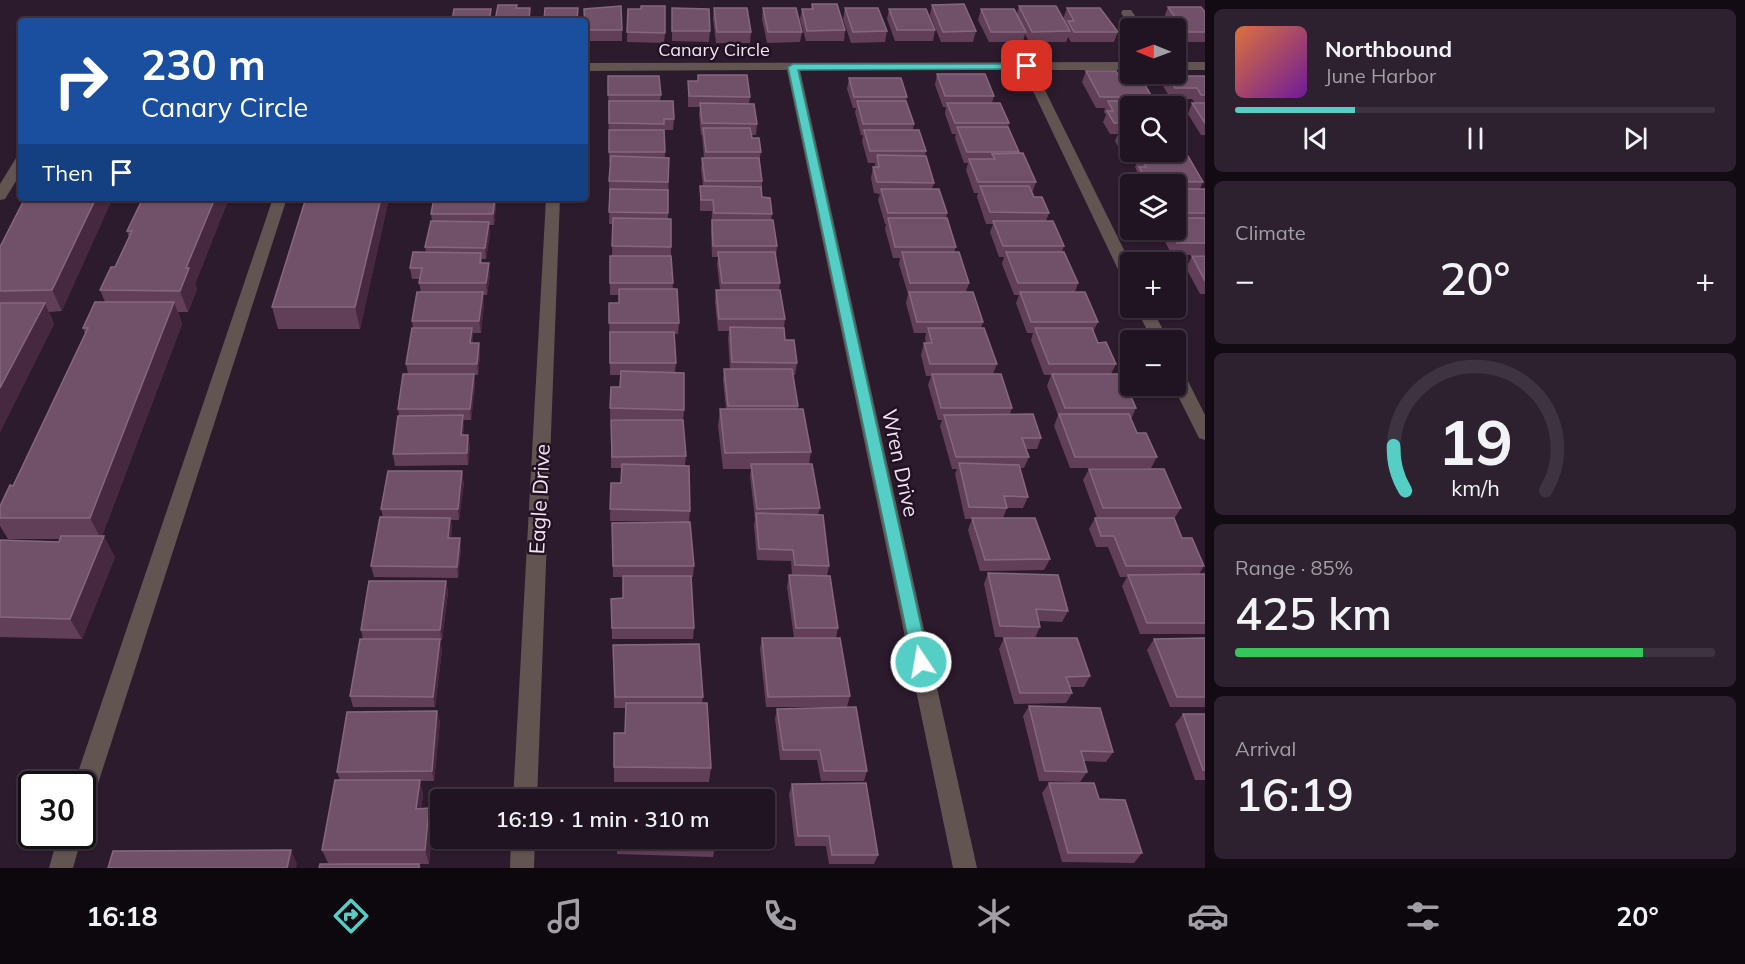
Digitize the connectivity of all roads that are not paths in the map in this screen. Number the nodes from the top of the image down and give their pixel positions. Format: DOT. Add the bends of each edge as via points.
graph roads {
  1 [pos="1127,13"];
  2 [pos="1131,18"];
  3 [pos="1027,66"];
  4 [pos="1120,66"];
  5 [pos="1186,66"];
  6 [pos="1205,66"];
  7 [pos="588,67"];
  8 [pos="793,67"];
  9 [pos="18,166"];
  10 [pos="0,196"];
  11 [pos="279,201"];
  12 [pos="553,201"];
  13 [pos="1120,257"];
  14 [pos="1186,394"];
  15 [pos="1205,433"];
  16 [pos="90,771"];
  17 [pos="526,789"];
  18 [pos="66,849"];
  19 [pos="523,849"];
  20 [pos="61,868"];
  21 [pos="522,868"];
  22 [pos="965,868"];
  1 -- 2 [label="street"];
  3 -- 4 [label="street, Canary Circle"];
  3 -- 8 [label="street, Canary Circle"];
  3 -- 13 [label="street"];
  5 -- 6 [label="street"];
  7 -- 8 [label="street, Canary Circle"];
  8 -- 22 [label="street, Wren Drive"];
  9 -- 10 [label="street"];
  11 -- 16 [label="street"];
  12 -- 17 [label="street, Eagle Drive"];
  14 -- 15 [label="street"];
  18 -- 20 [label="street"];
  19 -- 21 [label="street"];
}
